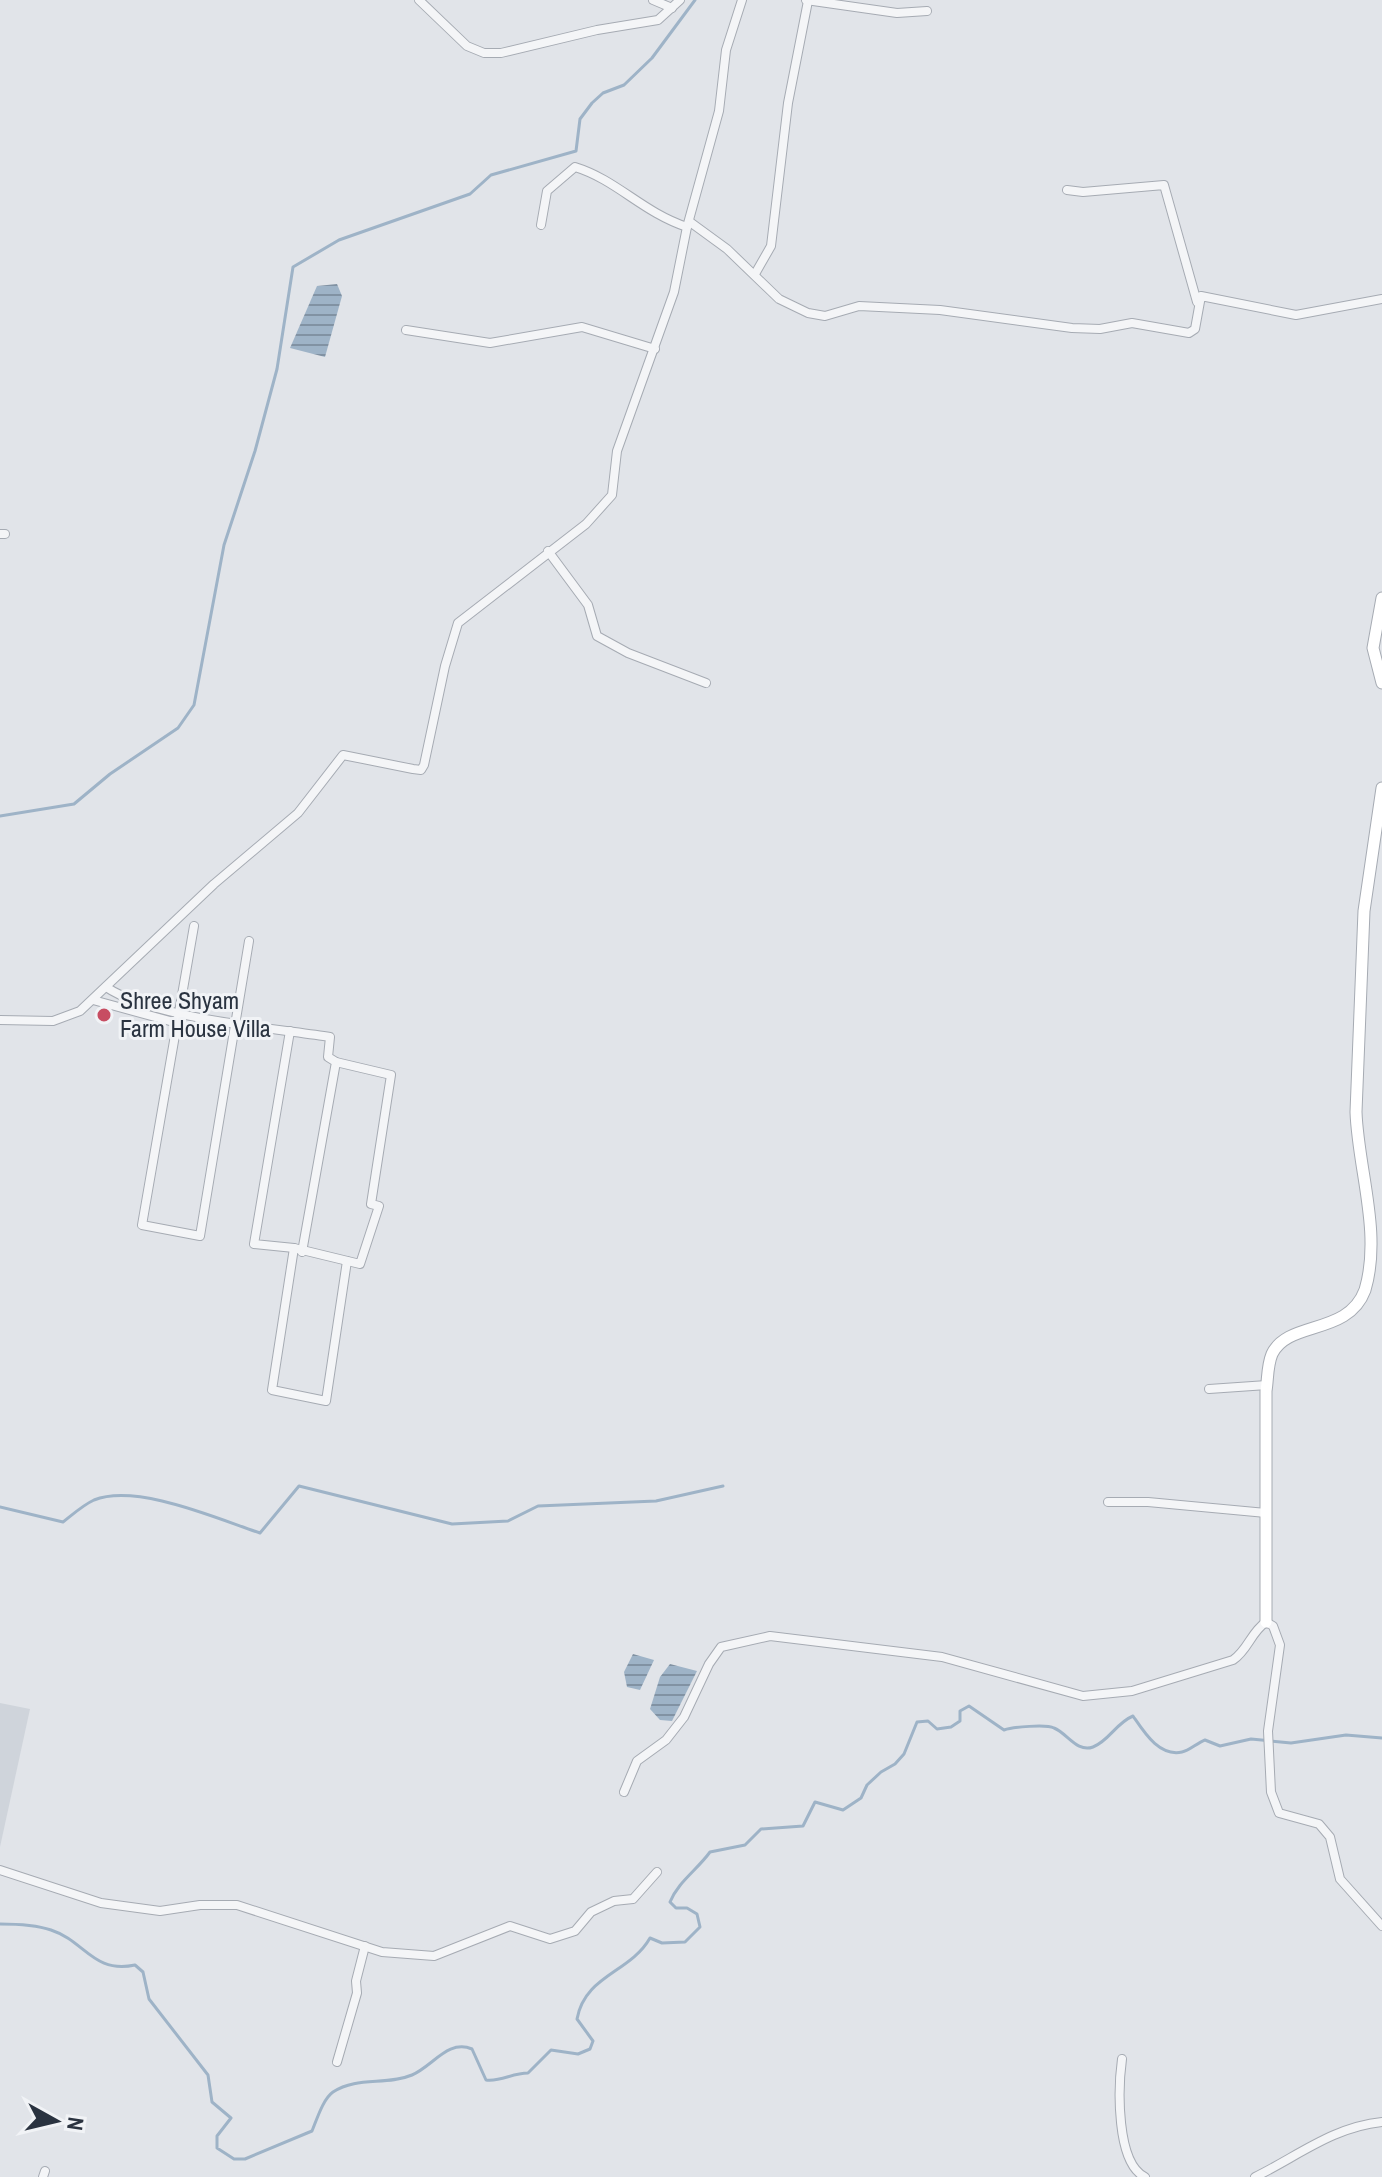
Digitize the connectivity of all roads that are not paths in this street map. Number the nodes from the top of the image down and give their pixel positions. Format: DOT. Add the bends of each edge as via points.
graph roads {
  1 [pos="419,0"];
  2 [pos="653,0"];
  3 [pos="680,0"];
  4 [pos="742,0"];
  5 [pos="806,0"];
  6 [pos="672,8"];
  7 [pos="927,11"];
  8 [pos="1067,190"];
  9 [pos="688,224"];
  10 [pos="541,225"];
  11 [pos="755,274"];
  12 [pos="1382,299"];
  13 [pos="1198,303"];
  14 [pos="406,330"];
  15 [pos="655,349"];
  16 [pos="548,551"];
  17 [pos="1382,598"];
  18 [pos="706,683"];
  19 [pos="1382,683"];
  20 [pos="1382,788"];
  21 [pos="194,926"];
  22 [pos="249,941"];
  23 [pos="106,987"];
  24 [pos="93,1000"];
  25 [pos="179,1013"];
  26 [pos="0,1020"];
  27 [pos="235,1022"];
  28 [pos="177,1023"];
  29 [pos="290,1031"];
  30 [pos="336,1062"];
  31 [pos="298,1250"];
  32 [pos="347,1261"];
  33 [pos="1267,1385"];
  34 [pos="1209,1389"];
  35 [pos="1108,1502"];
  36 [pos="1266,1513"];
  37 [pos="1266,1622"];
  38 [pos="624,1792"];
  39 [pos="0,1870"];
  40 [pos="657,1872"];
  41 [pos="1382,1926"];
  42 [pos="365,1946"];
  43 [pos="1122,2059"];
  44 [pos="337,2062"];
  45 [pos="1382,2122"];
  46 [pos="1145,2177"];
  47 [pos="1255,2177"];
  1 -- 6 [label="street" via="467,46 484,53 658,20"];
  2 -- 6 [label="street"];
  3 -- 6 [label="street"];
  4 -- 9 [label="street"];
  5 -- 7 [label="street" via="897,13"];
  5 -- 11 [label="street" via="771,246"];
  8 -- 13 [label="street" via="1164,185"];
  9 -- 10 [label="street" via="664,220 603,177 575,167 547,191"];
  9 -- 11 [label="street"];
  9 -- 15 [label="street"];
  11 -- 13 [label="street" via="789,306 825,316 859,306 896,307 1072,328 1132,323 1189,333 1195,329"];
  12 -- 13 [label="street" via="1296,315 1211,297 1201,296"];
  14 -- 15 [label="street" via="490,343 582,327"];
  15 -- 16 [label="street" via="617,451 610,500"];
  16 -- 18 [label="street" via="588,605 597,636"];
  16 -- 23 [label="street" via="455,628 421,770 343,755 298,813"];
  17 -- 19 [label="street" via="1373,648"];
  20 -- 33 [label="street" via="1361,964 1356,1112 1373,1245 1365,1291 1344,1317 1283,1341 1273,1352"];
  21 -- 25 [label="street"];
  22 -- 27 [label="street"];
  23 -- 24 [label="street"];
  23 -- 25 [label="street" via="125,1000"];
  24 -- 26 [label="street" via="64,1019"];
  24 -- 28 [label="street"];
  25 -- 27 [label="street"];
  25 -- 28 [label="street"];
  27 -- 28 [label="street" via="200,1236 142,1225"];
  27 -- 29 [label="street"];
  29 -- 30 [label="street" via="330,1037 328,1057"];
  29 -- 31 [label="street" via="254,1244"];
  30 -- 31 [label="street"];
  30 -- 32 [label="street" via="391,1075 371,1204 379,1206 360,1264"];
  31 -- 32 [label="street"];
  31 -- 32 [label="street" via="272,1390 326,1401"];
  33 -- 34 [label="street"];
  33 -- 36 [label="street"];
  35 -- 36 [label="street"];
  36 -- 37 [label="street"];
  37 -- 38 [label="street" via="1233,1660 1132,1691 1083,1696 942,1657 770,1636 721,1647 684,1717 666,1740 637,1761"];
  37 -- 41 [label="street" via="1280,1645 1268,1731 1271,1792 1279,1813 1319,1824 1330,1837 1340,1879"];
  39 -- 42 [label="street" via="138,1910 237,1905"];
  40 -- 42 [label="street" via="633,1899 591,1912 575,1931 550,1939 510,1926 434,1956"];
  42 -- 44 [label="street"];
  43 -- 46 [label="street" via="1124,2152"];
  45 -- 47 [label="street" via="1321,2138"];
}
